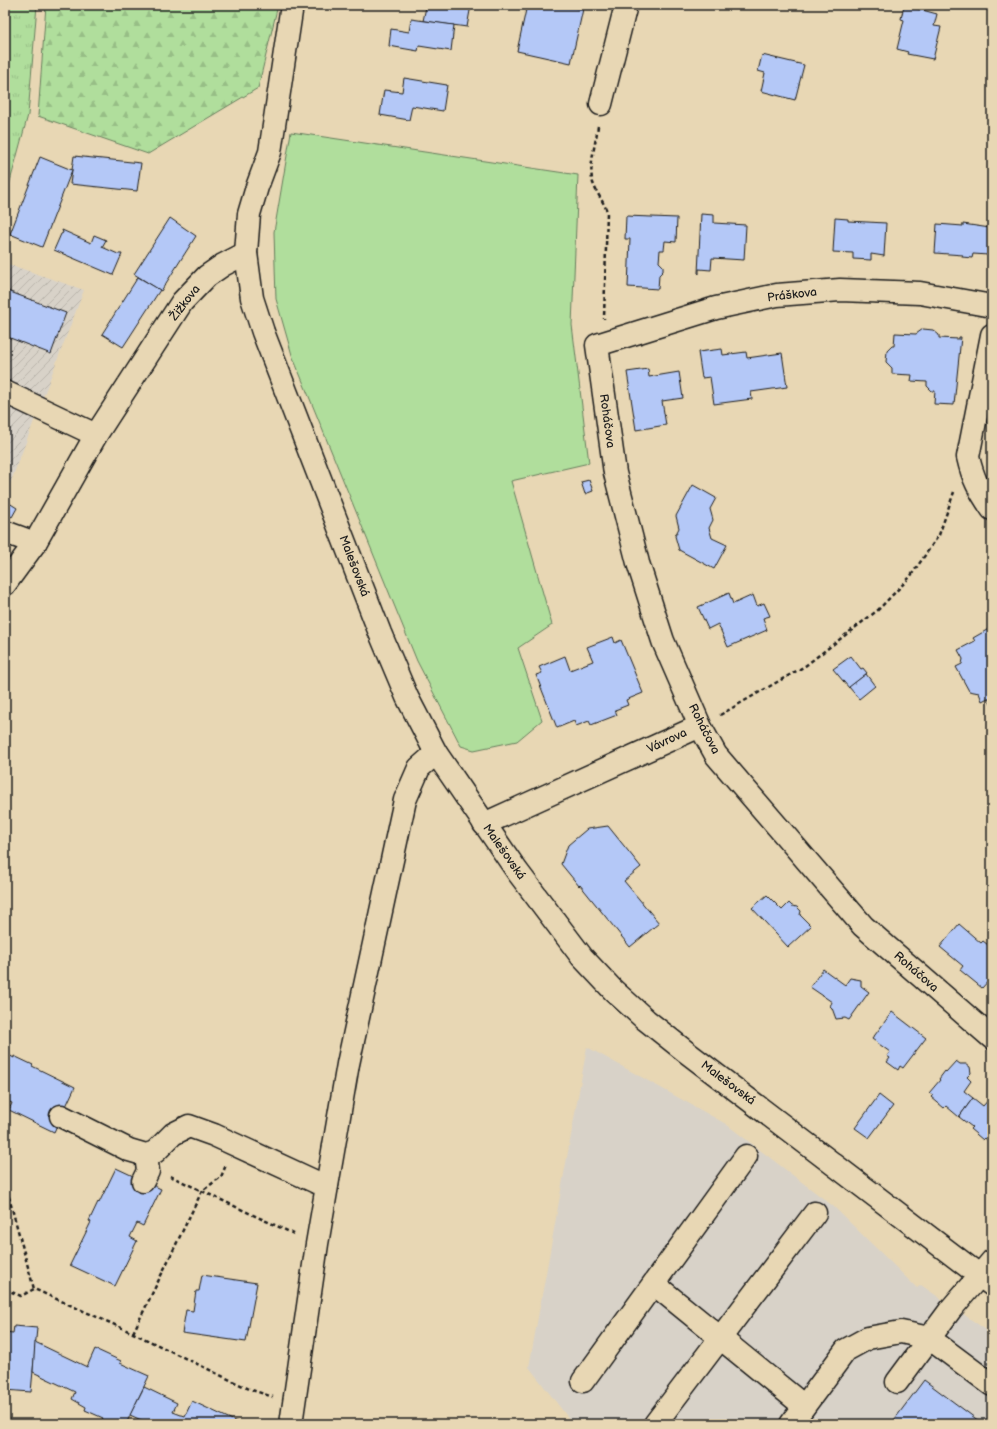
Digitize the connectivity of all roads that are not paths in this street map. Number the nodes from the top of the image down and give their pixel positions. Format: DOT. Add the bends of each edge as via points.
graph roads {
  1 [pos="292,5"];
  2 [pos="626,5"];
  3 [pos="601,104"];
  4 [pos="246,253"];
  5 [pos="992,306"];
  6 [pos="992,335"];
  7 [pos="597,345"];
  8 [pos="5,392"];
  9 [pos="96,435"];
  10 [pos="992,509"];
  11 [pos="5,532"];
  12 [pos="35,543"];
  13 [pos="5,584"];
  14 [pos="700,726"];
  15 [pos="436,753"];
  16 [pos="484,824"];
  17 [pos="992,1038"];
  18 [pos="61,1116"];
  19 [pos="746,1156"];
  20 [pos="327,1184"];
  21 [pos="815,1212"];
  22 [pos="988,1273"];
  23 [pos="654,1284"];
  24 [pos="720,1338"];
  25 [pos="929,1338"];
  26 [pos="583,1381"];
  27 [pos="897,1382"];
  28 [pos="992,1385"];
  29 [pos="804,1406"];
  30 [pos="293,1414"];
  31 [pos="655,1424"];
  32 [pos="791,1424"];
  1 -- 4 [label="street" via="270,152 249,214"];
  2 -- 3 [label="street"];
  4 -- 9 [label="street, Žižkova" via="206,276 182,302"];
  4 -- 15 [label="street, Malešovská" via="252,298 263,332 380,633 407,697"];
  5 -- 7 [label="street, Práškova" via="920,293 840,290 777,295 716,308"];
  6 -- 10 [label="street" via="968,457 973,477"];
  7 -- 14 [label="street, Roháčova" via="615,474 638,563 663,641"];
  8 -- 9 [label="street"];
  9 -- 12 [label="street, Žižkova"];
  11 -- 12 [label="street"];
  12 -- 13 [label="street, Žižkova"];
  14 -- 16 [label="street, Vávrova"];
  14 -- 17 [label="street, Roháčova" via="716,755 863,926"];
  15 -- 16 [label="street, Malešovská"];
  15 -- 20 [label="street" via="419,768 405,800 348,1064"];
  16 -- 22 [label="street, Malešovská" via="582,957 646,1020"];
  18 -- 20 [label="street" via="129,1150 146,1169 155,1152 173,1134 189,1126 316,1182"];
  19 -- 23 [label="street"];
  20 -- 30 [label="street"];
  21 -- 24 [label="street"];
  22 -- 25 [label="street"];
  23 -- 24 [label="street"];
  23 -- 26 [label="street"];
  24 -- 29 [label="street"];
  24 -- 31 [label="street"];
  25 -- 27 [label="street"];
  25 -- 28 [label="street"];
  25 -- 29 [label="street" via="901,1332 868,1338 846,1350"];
  29 -- 32 [label="street"];
}
